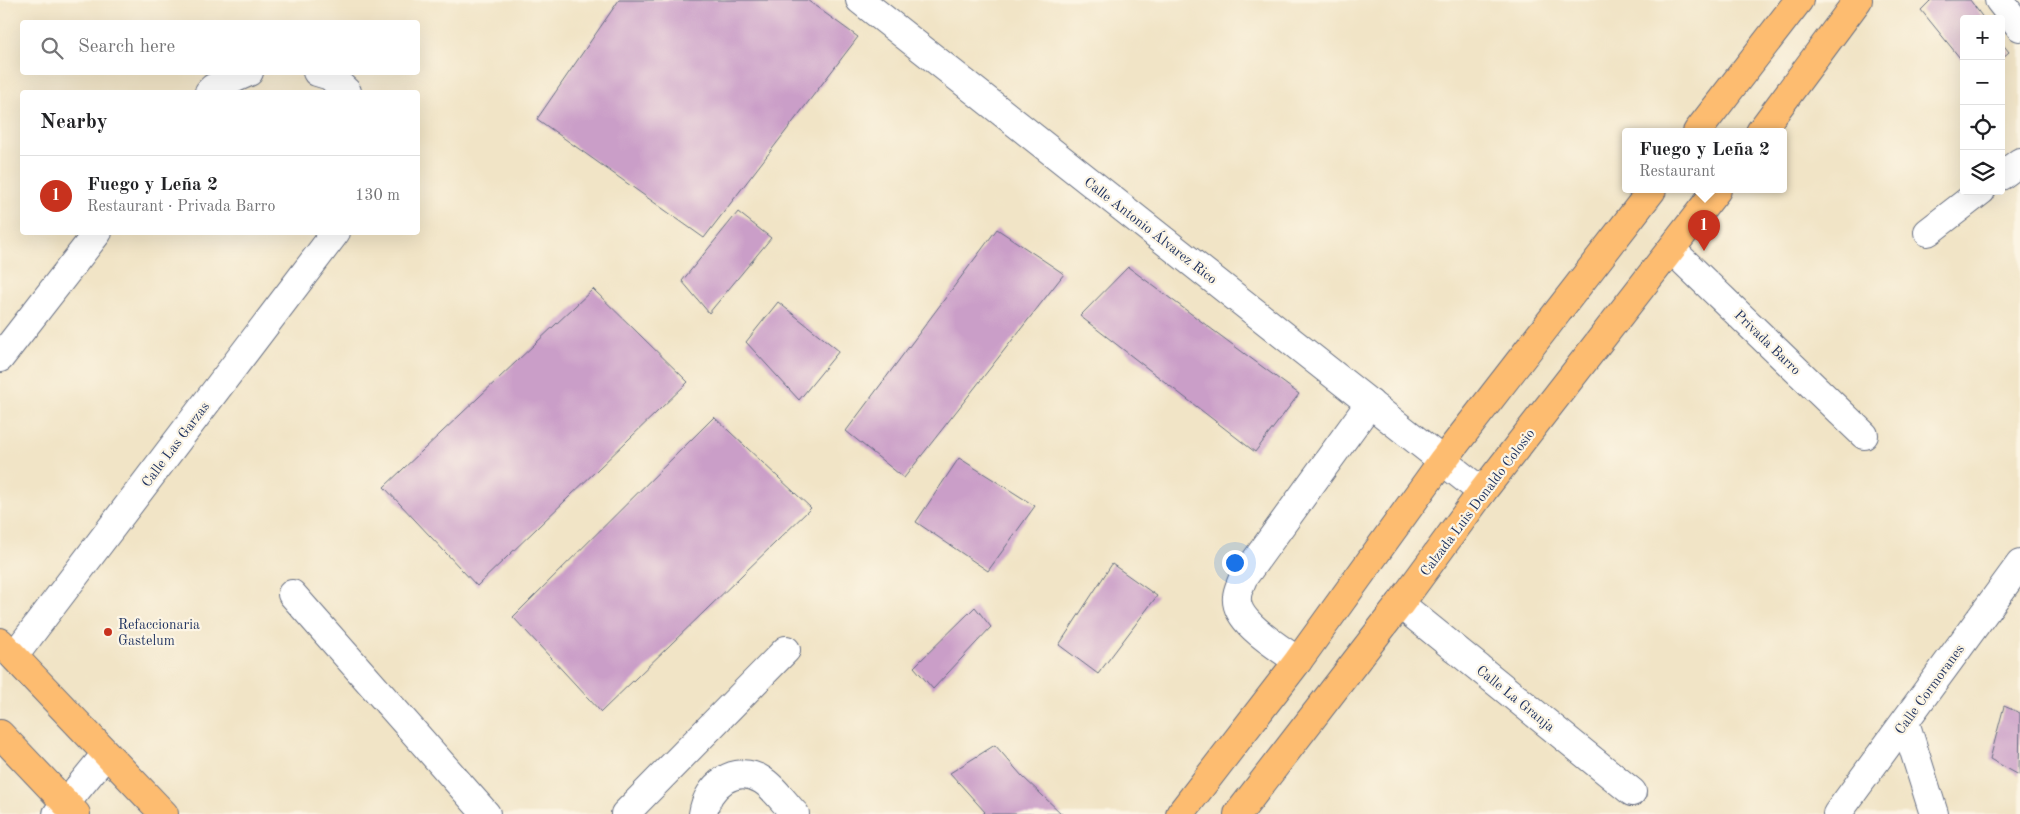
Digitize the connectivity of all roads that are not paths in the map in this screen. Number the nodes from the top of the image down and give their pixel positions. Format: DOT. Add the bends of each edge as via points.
graph roads {
  1 [pos="860,0"];
  2 [pos="1799,0"];
  3 [pos="1858,0"];
  4 [pos="1999,0"];
  5 [pos="2020,27"];
  6 [pos="242,75"];
  7 [pos="327,75"];
  8 [pos="211,90"];
  9 [pos="345,90"];
  10 [pos="1700,128"];
  11 [pos="1763,128"];
  12 [pos="2020,162"];
  13 [pos="2005,173"];
  14 [pos="1650,193"];
  15 [pos="1714,193"];
  16 [pos="1976,195"];
  17 [pos="1928,232"];
  18 [pos="96,235"];
  19 [pos="334,235"];
  20 [pos="1672,250"];
  21 [pos="0,358"];
  22 [pos="1370,402"];
  23 [pos="1864,435"];
  24 [pos="1443,460"];
  25 [pos="1482,492"];
  26 [pos="2020,564"];
  27 [pos="292,594"];
  28 [pos="1400,604"];
  29 [pos="7,649"];
  30 [pos="786,650"];
  31 [pos="1298,661"];
  32 [pos="1905,722"];
  33 [pos="0,734"];
  34 [pos="106,754"];
  35 [pos="1632,792"];
  36 [pos="66,810"];
  37 [pos="164,814"];
  38 [pos="486,814"];
  39 [pos="625,814"];
  40 [pos="703,814"];
  41 [pos="795,814"];
  42 [pos="1180,814"];
  43 [pos="1238,814"];
  44 [pos="1837,814"];
  45 [pos="1934,814"];
  1 -- 22 [label="street, Calle Antonio Álvarez Rico"];
  2 -- 10 [label="main road"];
  3 -- 11 [label="main road"];
  4 -- 5 [label="street"];
  6 -- 8 [label="street"];
  7 -- 9 [label="street"];
  12 -- 13 [label="street"];
  14 -- 24 [label="main road"];
  15 -- 20 [label="main road, Calzada Luis Donaldo Colosio"];
  16 -- 17 [label="street"];
  18 -- 21 [label="street"];
  19 -- 29 [label="street, Calle Las Garzas"];
  20 -- 23 [label="street, Privada Barro"];
  20 -- 25 [label="main road, Calzada Luis Donaldo Colosio"];
  22 -- 24 [label="street, Calle Antonio Álvarez Rico"];
  22 -- 31 [label="street" via="1243,578 1236,598 1241,614 1252,627"];
  24 -- 25 [label="street, Calle Antonio Álvarez Rico"];
  24 -- 31 [label="main road"];
  25 -- 28 [label="main road, Calzada Luis Donaldo Colosio"];
  26 -- 32 [label="street, Calle Cormoranes"];
  27 -- 38 [label="street"];
  28 -- 35 [label="street, Calle La Granja"];
  28 -- 43 [label="main road, Calzada Luis Donaldo Colosio"];
  29 -- 34 [label="main road"];
  30 -- 39 [label="street"];
  31 -- 42 [label="main road"];
  32 -- 44 [label="street, Calle Cormoranes"];
  32 -- 45 [label="street"];
  33 -- 36 [label="main road"];
  34 -- 36 [label="street"];
  34 -- 37 [label="main road"];
  40 -- 41 [label="street" via="714,788 725,778 740,772 762,780"];
}
